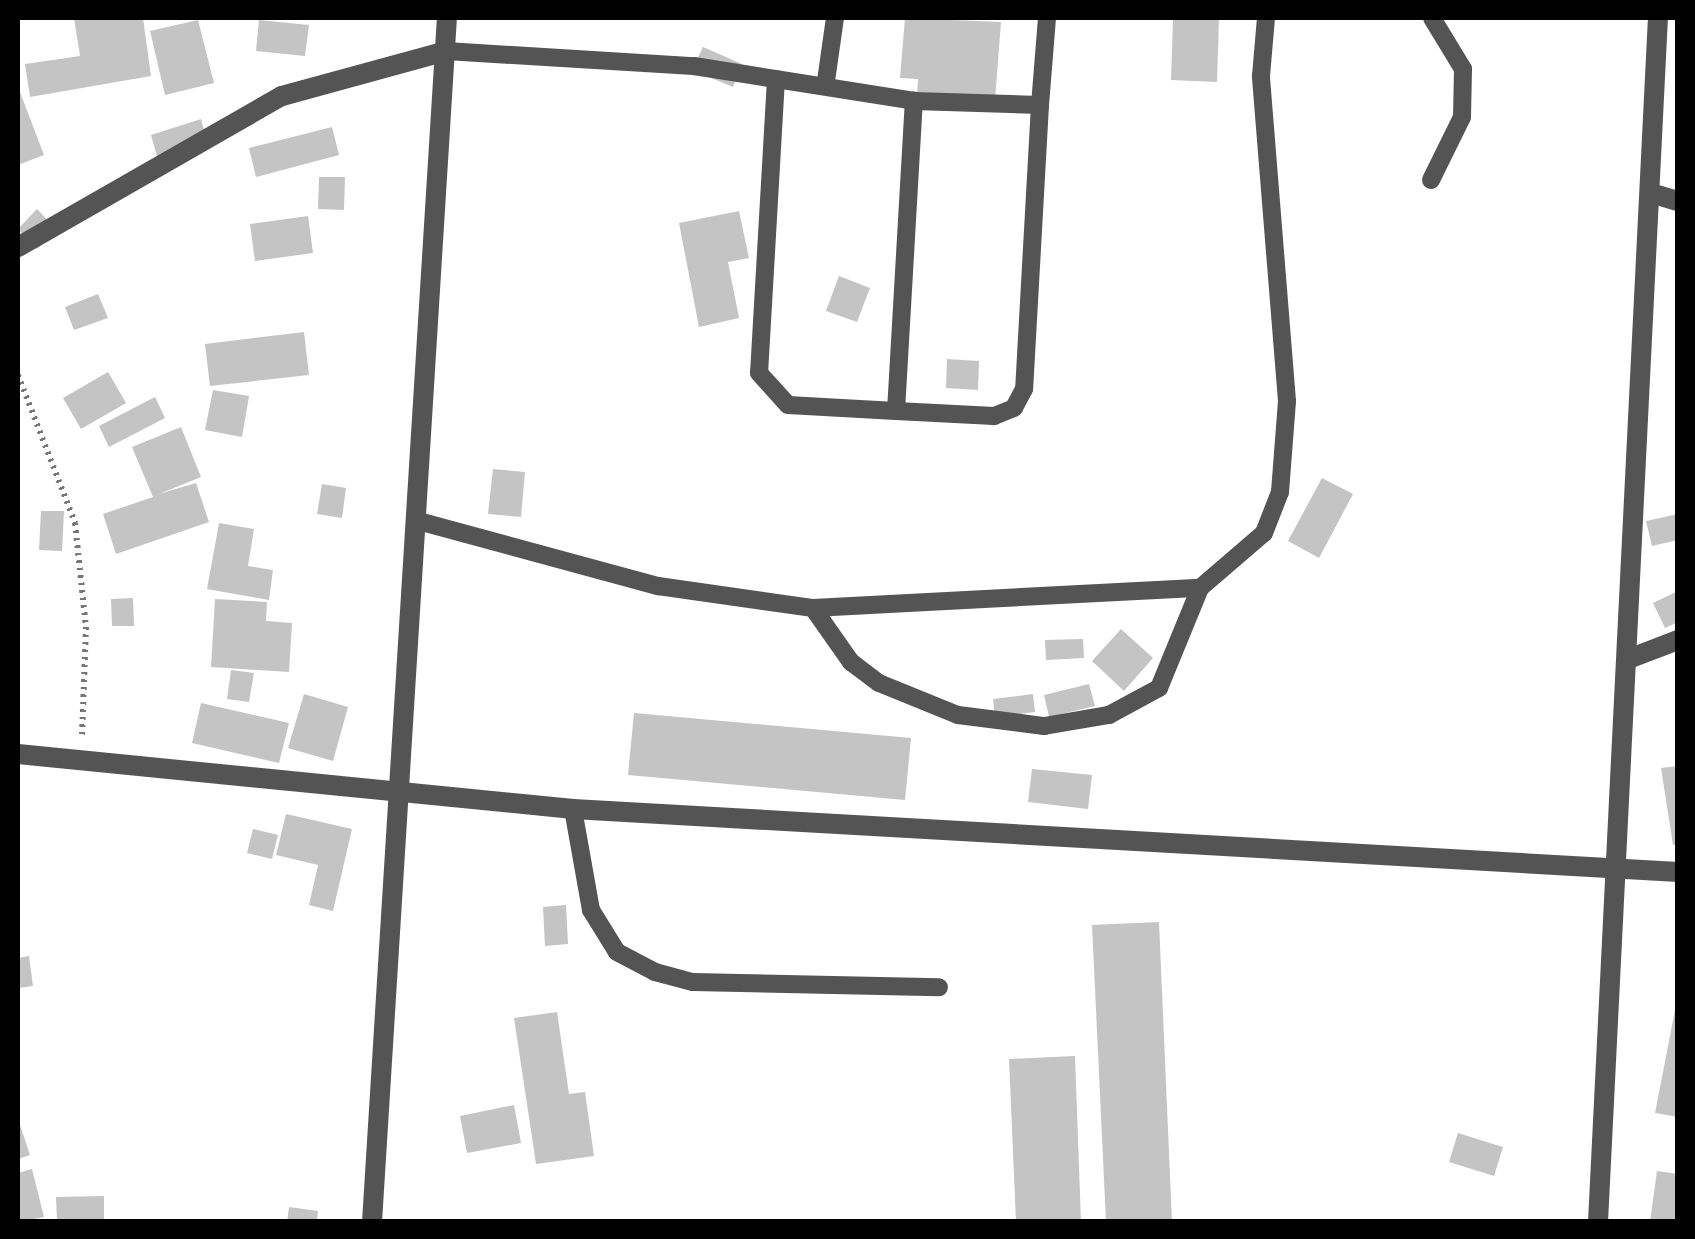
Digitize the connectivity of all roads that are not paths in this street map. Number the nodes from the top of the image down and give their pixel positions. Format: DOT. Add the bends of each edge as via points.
graph roads {
  1 [pos="447,18"];
  2 [pos="834,18"];
  3 [pos="1046,18"];
  4 [pos="1266,18"];
  5 [pos="1432,18"];
  6 [pos="1658,18"];
  7 [pos="446,51"];
  8 [pos="776,79"];
  9 [pos="826,81"];
  10 [pos="914,102"];
  11 [pos="1040,105"];
  12 [pos="1431,180"];
  13 [pos="1650,193"];
  14 [pos="1678,201"];
  15 [pos="18,246"];
  16 [pos="896,411"];
  17 [pos="422,522"];
  18 [pos="1200,588"];
  19 [pos="813,608"];
  20 [pos="1678,640"];
  21 [pos="1631,658"];
  22 [pos="18,754"];
  23 [pos="394,784"];
  24 [pos="573,809"];
  25 [pos="1622,871"];
  26 [pos="1678,872"];
  27 [pos="939,987"];
  28 [pos="372,1222"];
  29 [pos="1598,1222"];
  1 -- 7 [label="street"];
  2 -- 9 [label="lane"];
  3 -- 11 [label="lane"];
  4 -- 18 [label="lane" via="1261,76 1287,401 1280,492 1264,533"];
  5 -- 12 [label="lane" via="1452,38 1462,101 1453,145"];
  6 -- 13 [label="street"];
  7 -- 8 [label="lane"];
  7 -- 15 [label="street" via="282,96"];
  7 -- 17 [label="street"];
  8 -- 9 [label="lane"];
  8 -- 16 [label="lane" via="759,373 788,405"];
  9 -- 10 [label="lane"];
  10 -- 11 [label="lane"];
  10 -- 16 [label="lane"];
  11 -- 16 [label="lane" via="1024,389 1014,408 994,416"];
  13 -- 14 [label="street"];
  13 -- 21 [label="street"];
  17 -- 19 [label="lane" via="658,586"];
  17 -- 23 [label="street"];
  18 -- 19 [label="lane"];
  18 -- 19 [label="lane" via="1158,688 1109,715 1044,726 958,714 879,683 852,662"];
  20 -- 21 [label="street"];
  21 -- 25 [label="street"];
  22 -- 23 [label="street"];
  23 -- 24 [label="street"];
  23 -- 28 [label="street"];
  24 -- 25 [label="street"];
  24 -- 27 [label="lane" via="591,910 618,952 654,972 693,982"];
  25 -- 26 [label="street"];
  25 -- 29 [label="street"];
}
